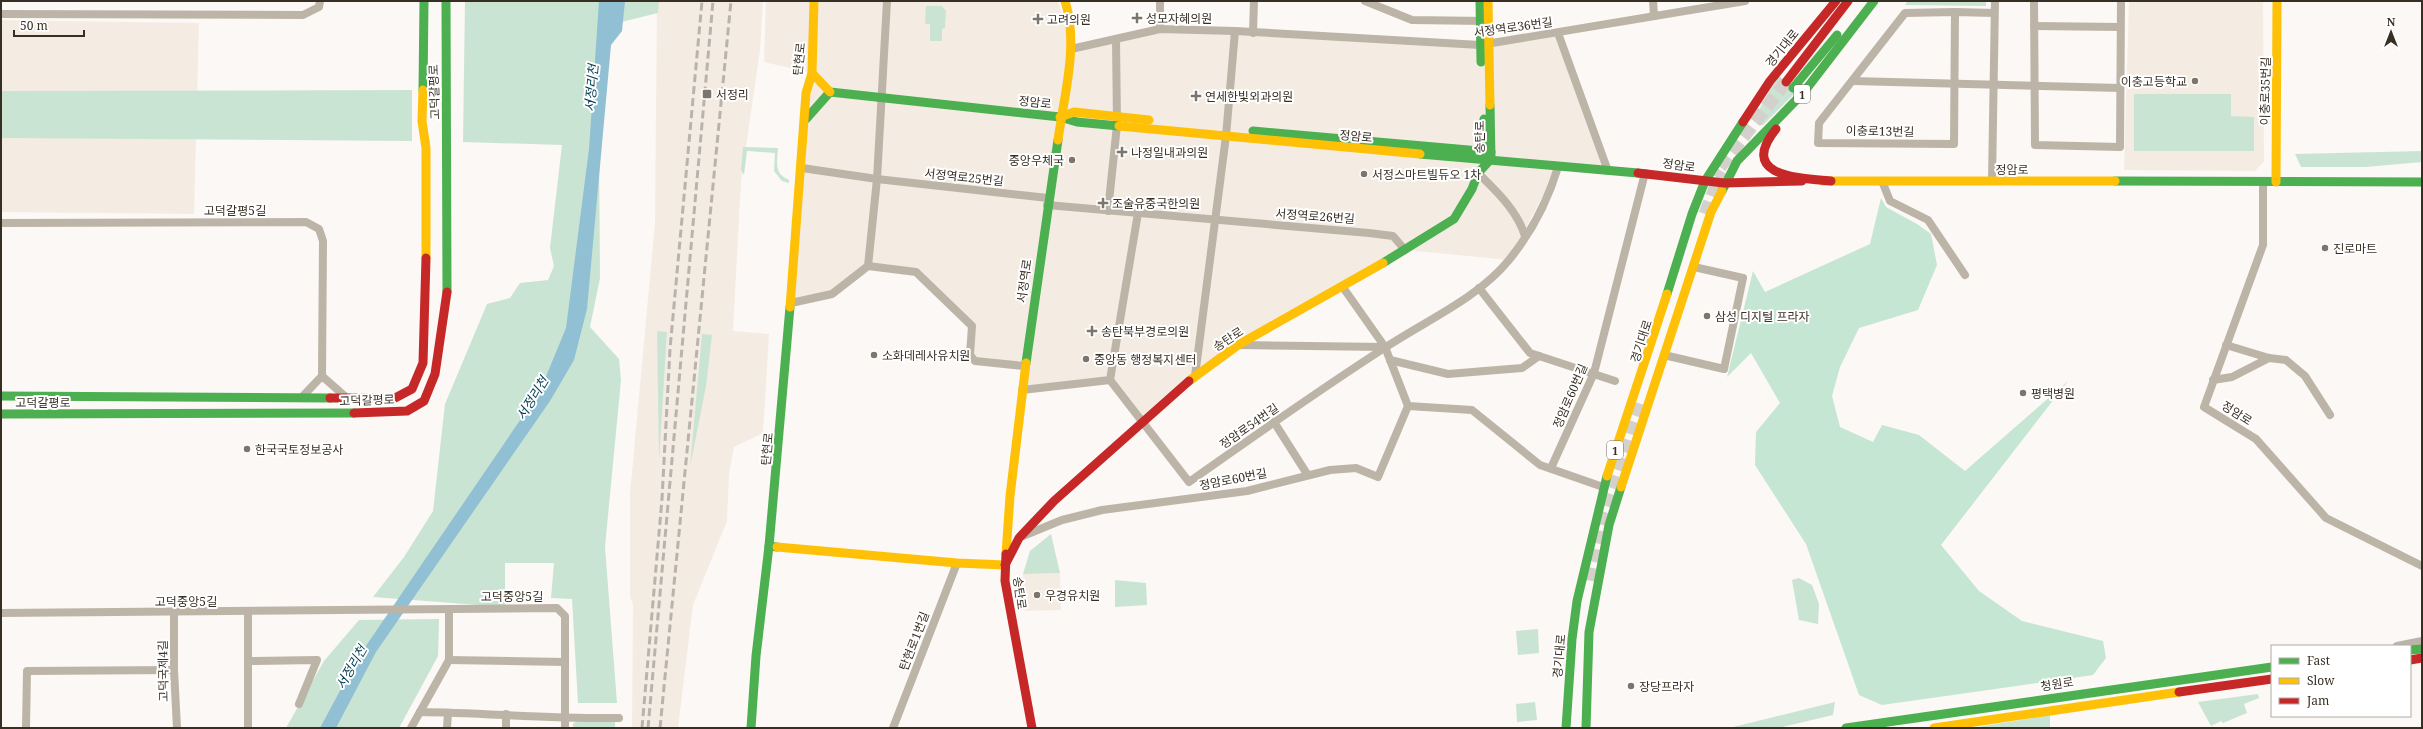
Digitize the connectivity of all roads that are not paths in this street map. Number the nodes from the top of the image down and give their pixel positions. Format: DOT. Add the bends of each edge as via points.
graph roads {
  1 [pos="320,1"];
  2 [pos="424,1"];
  3 [pos="446,1"];
  4 [pos="814,1"];
  5 [pos="887,1"];
  6 [pos="1065,1"];
  7 [pos="1160,1"];
  8 [pos="1254,1"];
  9 [pos="1365,1"];
  10 [pos="1480,1"];
  11 [pos="1488,1"];
  12 [pos="1652,1"];
  13 [pos="1744,1"];
  14 [pos="1836,1"];
  15 [pos="1848,1"];
  16 [pos="1864,1"];
  17 [pos="1874,1"];
  18 [pos="1995,1"];
  19 [pos="2034,1"];
  20 [pos="2121,1"];
  21 [pos="2278,1"];
  22 [pos="1955,12"];
  23 [pos="1994,13"];
  24 [pos="1,14"];
  25 [pos="1654,16"];
  26 [pos="1484,21"];
  27 [pos="2034,26"];
  28 [pos="2120,27"];
  29 [pos="1160,29"];
  30 [pos="1235,31"];
  31 [pos="1252,33"];
  32 [pos="1558,33"];
  33 [pos="1116,39"];
  34 [pos="1484,44"];
  35 [pos="1071,49"];
  36 [pos="812,73"];
  37 [pos="1853,81"];
  38 [pos="1954,84"];
  39 [pos="1994,85"];
  40 [pos="2034,85"];
  41 [pos="2120,88"];
  42 [pos="830,92"];
  43 [pos="1804,92"];
  44 [pos="882,97"];
  45 [pos="806,103"];
  46 [pos="819,106"];
  47 [pos="1060,117"];
  48 [pos="806,119"];
  49 [pos="1117,121"];
  50 [pos="1227,132"];
  51 [pos="1487,155"];
  52 [pos="1558,167"];
  53 [pos="802,168"];
  54 [pos="1608,170"];
  55 [pos="1478,173"];
  56 [pos="1645,173"];
  57 [pos="877,179"];
  58 [pos="1705,181"];
  59 [pos="1831,181"];
  60 [pos="1882,181"];
  61 [pos="1992,181"];
  62 [pos="2263,182"];
  63 [pos="2276,182"];
  64 [pos="2422,182"];
  65 [pos="1724,183"];
  66 [pos="1048,201"];
  67 [pos="1108,211"];
  68 [pos="1138,213"];
  69 [pos="1216,221"];
  70 [pos="1,223"];
  71 [pos="1525,236"];
  72 [pos="1405,250"];
  73 [pos="868,266"];
  74 [pos="1694,267"];
  75 [pos="1965,275"];
  76 [pos="1342,286"];
  77 [pos="1479,288"];
  78 [pos="791,303"];
  79 [pos="1238,345"];
  80 [pos="2226,345"];
  81 [pos="1386,347"];
  82 [pos="1664,355"];
  83 [pos="1539,356"];
  84 [pos="2269,358"];
  85 [pos="1390,360"];
  86 [pos="1024,366"];
  87 [pos="1594,373"];
  88 [pos="322,376"];
  89 [pos="1195,376"];
  90 [pos="1110,380"];
  91 [pos="2213,380"];
  92 [pos="1615,381"];
  93 [pos="1022,390"];
  94 [pos="1,396"];
  95 [pos="301,398"];
  96 [pos="348,398"];
  97 [pos="1408,406"];
  98 [pos="1,414"];
  99 [pos="2330,415"];
  100 [pos="1274,422"];
  101 [pos="1141,423"];
  102 [pos="1551,468"];
  103 [pos="1307,474"];
  104 [pos="1603,487"];
  105 [pos="1019,538"];
  106 [pos="769,546"];
  107 [pos="957,563"];
  108 [pos="1005,565"];
  109 [pos="2422,566"];
  110 [pos="449,609"];
  111 [pos="248,612"];
  112 [pos="1,613"];
  113 [pos="174,613"];
  114 [pos="2422,641"];
  115 [pos="2402,645"];
  116 [pos="2422,649"];
  117 [pos="2411,650"];
  118 [pos="2422,658"];
  119 [pos="449,660"];
  120 [pos="2411,660"];
  121 [pos="250,661"];
  122 [pos="565,662"];
  123 [pos="2271,667"];
  124 [pos="174,670"];
  125 [pos="2271,679"];
  126 [pos="299,704"];
  127 [pos="420,712"];
  128 [pos="448,712"];
  129 [pos="506,714"];
  130 [pos="619,718"];
  131 [pos="564,719"];
  132 [pos="1856,727"];
  133 [pos="26,728"];
  134 [pos="177,728"];
  135 [pos="248,728"];
  136 [pos="411,728"];
  137 [pos="447,728"];
  138 [pos="506,728"];
  139 [pos="564,728"];
  140 [pos="751,728"];
  141 [pos="893,728"];
  142 [pos="1032,728"];
  143 [pos="1566,728"];
  144 [pos="1586,728"];
  145 [pos="1846,728"];
  146 [pos="1934,728"];
  1 -- 24 [label="street" via="319,7 304,15"];
  2 -- 96 [label="street, 고덕갈평로" via="422,121 426,148 427,251 423,363 412,389 395,398"];
  3 -- 98 [label="street, 고덕갈평로" via="447,288 435,374 424,401 407,411 382,413"];
  4 -- 36 [label="street, 탄현로"];
  5 -- 44 [label="street"];
  6 -- 35 [label="street, 서정역로" via="1070,17"];
  7 -- 29 [label="street"];
  8 -- 31 [label="street"];
  9 -- 26 [label="street" via="1412,20"];
  10 -- 26 [label="street, 송탄로"];
  11 -- 26 [label="street, 송탄로"];
  12 -- 25 [label="street"];
  13 -- 25 [label="street, 서정역로36번길"];
  14 -- 58 [label="street, 경기대로 / 1" via="1770,81"];
  15 -- 16 [label="street, 경기대로 / 1" via="1790,85"];
  17 -- 43 [label="street, 1"];
  18 -- 23 [label="street"];
  19 -- 27 [label="street"];
  20 -- 28 [label="street"];
  21 -- 63 [label="street, 이충로35번길"];
  22 -- 23 [label="street, 이충로13번길"];
  22 -- 37 [label="street, 이충로13번길" via="1905,13"];
  22 -- 38 [label="street, 이충로13번길"];
  23 -- 39 [label="street"];
  25 -- 32 [label="street, 서정역로36번길"];
  26 -- 34 [label="street, 송탄로"];
  27 -- 28 [label="street"];
  27 -- 40 [label="street"];
  28 -- 41 [label="street"];
  29 -- 30 [label="street, 서정역로36번길"];
  29 -- 33 [label="street, 서정역로36번길"];
  30 -- 31 [label="street, 서정역로36번길"];
  30 -- 50 [label="street"];
  31 -- 34 [label="street, 서정역로36번길"];
  32 -- 34 [label="street, 서정역로36번길"];
  32 -- 54 [label="street"];
  33 -- 35 [label="street, 서정역로36번길"];
  33 -- 49 [label="street"];
  34 -- 51 [label="street, 송탄로" via="1484,126"];
  35 -- 47 [label="street, 서정역로"];
  36 -- 42 [label="street"];
  36 -- 45 [label="street, 탄현로"];
  37 -- 38 [label="street"];
  37 -- 38 [label="street, 이충로13번길" via="1819,123 1818,143 1954,144"];
  38 -- 39 [label="street"];
  39 -- 40 [label="street"];
  39 -- 61 [label="street"];
  40 -- 41 [label="street"];
  40 -- 41 [label="street" via="2035,145 2120,147"];
  42 -- 44 [label="street, 정암로"];
  42 -- 46 [label="street"];
  43 -- 59 [label="street" via="1764,145 1763,158 1769,167 1780,174"];
  43 -- 65 [label="street, 1" via="1748,148"];
  44 -- 47 [label="street, 정암로"];
  44 -- 57 [label="street"];
  45 -- 46 [label="street"];
  45 -- 48 [label="street, 탄현로"];
  46 -- 48 [label="street"];
  47 -- 49 [label="street, 정암로" via="1077,122"];
  47 -- 66 [label="street, 서정역로"];
  48 -- 53 [label="street, 탄현로"];
  49 -- 50 [label="street, 정암로"];
  49 -- 67 [label="street"];
  50 -- 51 [label="street, 정암로"];
  50 -- 69 [label="street"];
  51 -- 52 [label="street, 정암로"];
  51 -- 55 [label="street, 송탄로"];
  52 -- 54 [label="street, 정암로"];
  52 -- 71 [label="street, 정암로54번길" via="1549,197"];
  53 -- 57 [label="street, 서정역로25번길"];
  53 -- 78 [label="street, 탄현로"];
  54 -- 56 [label="street, 정암로"];
  55 -- 71 [label="street" via="1505,200 1522,225"];
  55 -- 72 [label="street, 송탄로" via="1472,189 1454,219"];
  56 -- 58 [label="street, 정암로"];
  56 -- 87 [label="street, 정암로60번길"];
  57 -- 66 [label="street, 서정역로25번길"];
  57 -- 73 [label="street"];
  58 -- 65 [label="street, 정암로"];
  58 -- 104 [label="street, 경기대로 / 1"];
  59 -- 60 [label="street, 정암로"];
  59 -- 65 [label="street, 정암로"];
  60 -- 61 [label="street, 정암로"];
  60 -- 75 [label="street" via="1890,201 1928,220"];
  61 -- 62 [label="street, 정암로"];
  62 -- 63 [label="street, 정암로"];
  62 -- 80 [label="street, 정암로" via="2263,245"];
  63 -- 64 [label="street, 정암로"];
  65 -- 74 [label="street"];
  66 -- 67 [label="street, 서정역로26번길"];
  66 -- 86 [label="street, 서정역로"];
  67 -- 68 [label="street, 서정역로26번길"];
  68 -- 69 [label="street, 서정역로26번길"];
  68 -- 90 [label="street"];
  69 -- 72 [label="street, 서정역로26번길" via="1369,232 1393,236"];
  69 -- 89 [label="street"];
  70 -- 88 [label="street, 고덕갈평5길" via="306,222 319,228 323,241"];
  71 -- 77 [label="street, 정암로54번길" via="1509,260"];
  72 -- 76 [label="street, 송탄로"];
  73 -- 78 [label="street" via="832,294"];
  73 -- 86 [label="street" via="916,272 972,326 970,355 975,361"];
  74 -- 82 [label="street"];
  74 -- 82 [label="street" via="1743,278 1724,369"];
  76 -- 79 [label="street, 송탄로"];
  76 -- 81 [label="street"];
  77 -- 81 [label="street, 정암로54번길"];
  77 -- 83 [label="street" via="1530,353"];
  78 -- 106 [label="street, 탄현로"];
  79 -- 81 [label="street"];
  79 -- 89 [label="street, 송탄로"];
  80 -- 84 [label="street"];
  80 -- 91 [label="street, 정암로"];
  81 -- 85 [label="street"];
  81 -- 100 [label="street, 정암로54번길"];
  82 -- 144 [label="street" via="1609,524 1594,592 1589,632"];
  83 -- 85 [label="street" via="1522,368 1448,374"];
  83 -- 87 [label="street"];
  84 -- 91 [label="street" via="2232,377"];
  84 -- 99 [label="street" via="2286,360 2305,376"];
  85 -- 97 [label="street"];
  86 -- 93 [label="street, 서정역로"];
  87 -- 92 [label="street"];
  87 -- 102 [label="street, 정암로60번길"];
  88 -- 95 [label="street"];
  88 -- 96 [label="street"];
  89 -- 101 [label="street, 송탄로"];
  90 -- 93 [label="street"];
  90 -- 101 [label="street"];
  91 -- 109 [label="street, 정암로" via="2204,407 2256,439 2326,518"];
  93 -- 108 [label="street, 서정역로" via="1008,507"];
  94 -- 95 [label="street, 고덕갈평로"];
  95 -- 96 [label="street, 고덕갈평로"];
  97 -- 102 [label="street" via="1472,410 1540,465"];
  97 -- 103 [label="street, 정암로60번길" via="1378,477 1356,468"];
  100 -- 101 [label="street, 정암로54번길" via="1189,482"];
  100 -- 103 [label="street"];
  101 -- 105 [label="street, 송탄로" via="1054,501"];
  102 -- 104 [label="street"];
  103 -- 105 [label="street, 정암로60번길" via="1247,491 1102,510 1062,520"];
  104 -- 143 [label="street, 경기대로 / 1" via="1577,601"];
  105 -- 108 [label="street, 송탄로"];
  106 -- 107 [label="street"];
  106 -- 140 [label="street, 탄현로" via="756,656"];
  107 -- 108 [label="street"];
  107 -- 141 [label="street, 탄현로1번길"];
  108 -- 142 [label="street, 송탄로" via="1006,589"];
  110 -- 111 [label="street, 고덕중앙5길" via="371,608"];
  110 -- 119 [label="street"];
  110 -- 122 [label="street, 고덕중앙5길" via="557,608 565,616"];
  111 -- 113 [label="street, 고덕중앙5길"];
  111 -- 121 [label="street"];
  112 -- 113 [label="street, 고덕중앙5길"];
  113 -- 124 [label="street, 고덕국제4길"];
  114 -- 115 [label="street"];
  116 -- 117 [label="street"];
  118 -- 120 [label="street"];
  119 -- 122 [label="street"];
  119 -- 127 [label="street"];
  121 -- 126 [label="street" via="317,660"];
  121 -- 135 [label="street"];
  122 -- 131 [label="street, 고덕중앙5길"];
  123 -- 132 [label="street, 청원로"];
  124 -- 133 [label="street" via="27,671"];
  124 -- 134 [label="street, 고덕국제4길"];
  125 -- 146 [label="street, 청원로"];
  127 -- 128 [label="street"];
  127 -- 136 [label="street"];
  128 -- 129 [label="street"];
  128 -- 137 [label="street"];
  129 -- 131 [label="street"];
  129 -- 138 [label="street"];
  130 -- 131 [label="street"];
  131 -- 139 [label="street, 고덕중앙5길"];
  132 -- 145 [label="street, 청원로"];
}
